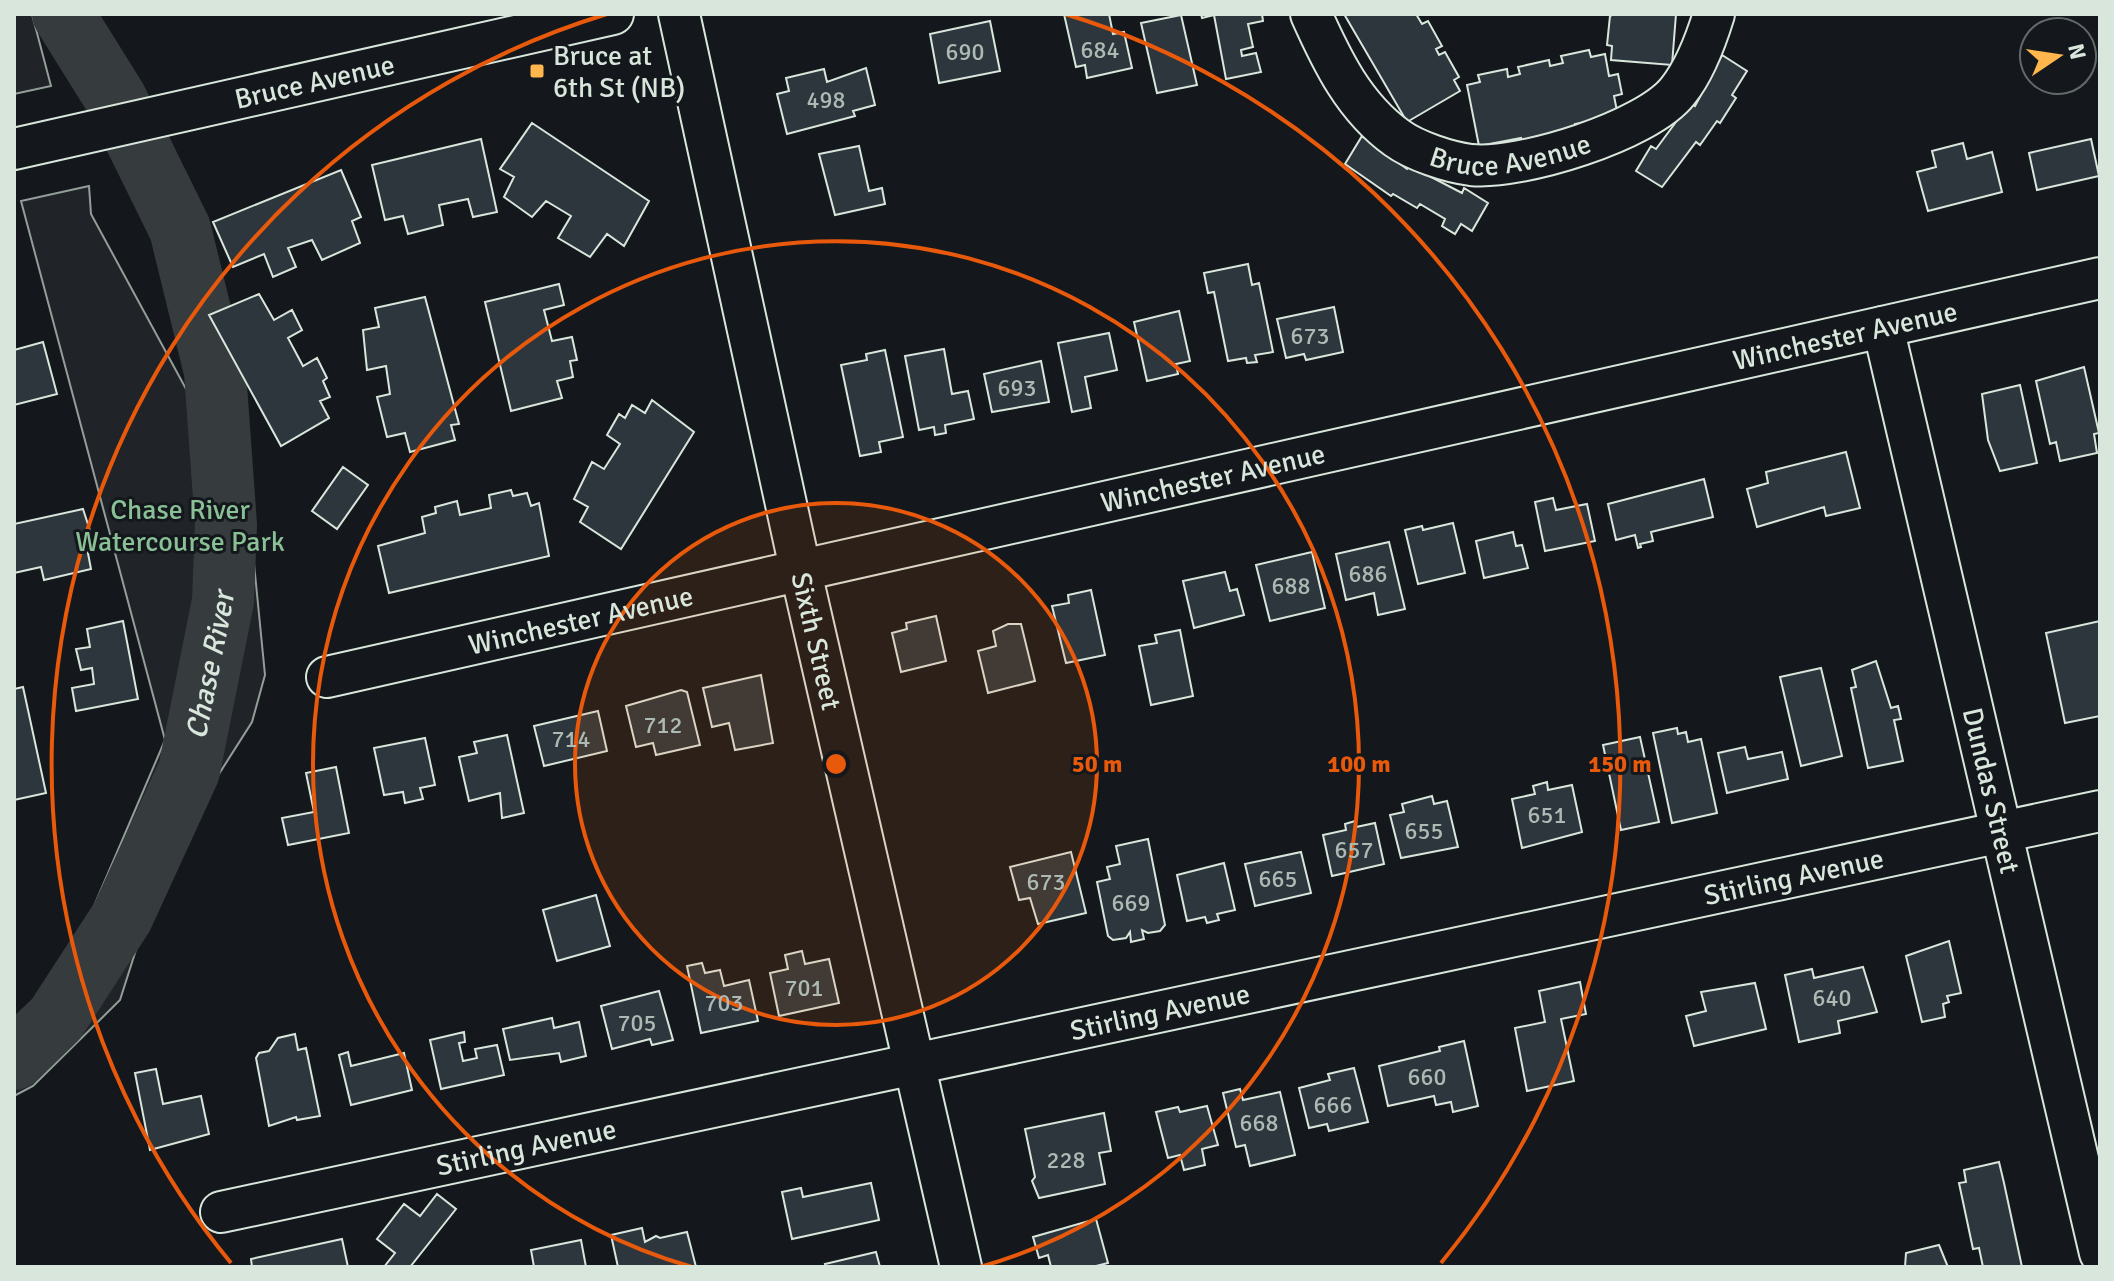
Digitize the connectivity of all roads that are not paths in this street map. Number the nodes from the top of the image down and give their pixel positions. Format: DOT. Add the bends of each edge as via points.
graph roads {
  1 [pos="613,14"];
  2 [pos="679,14"];
  3 [pos="1311,14"];
  4 [pos="1714,14"];
  5 [pos="14,149"];
  6 [pos="2100,278"];
  7 [pos="1883,327"];
  8 [pos="800,568"];
  9 [pos="327,677"];
  10 [pos="2100,811"];
  11 [pos="2002,832"];
  12 [pos="914,1064"];
  13 [pos="221,1212"];
  14 [pos="2100,1253"];
  15 [pos="961,1267"];
  1 -- 5 [label="street, Bruce Avenue"];
  2 -- 8 [label="street, Sixth Street"];
  3 -- 4 [label="street, Bruce Avenue" via="1335,67 1366,110 1398,139 1471,165 1606,139 1643,121 1678,92"];
  6 -- 7 [label="street, Winchester Avenue"];
  7 -- 8 [label="street, Winchester Avenue"];
  7 -- 11 [label="street, Dundas Street"];
  8 -- 9 [label="street, Winchester Avenue"];
  8 -- 12 [label="street, Sixth Street"];
  10 -- 11 [label="street, Stirling Avenue"];
  11 -- 12 [label="street, Stirling Avenue"];
  11 -- 14 [label="street, Dundas Street"];
  12 -- 13 [label="street, Stirling Avenue"];
  12 -- 15 [label="street, Sixth Street"];
}
